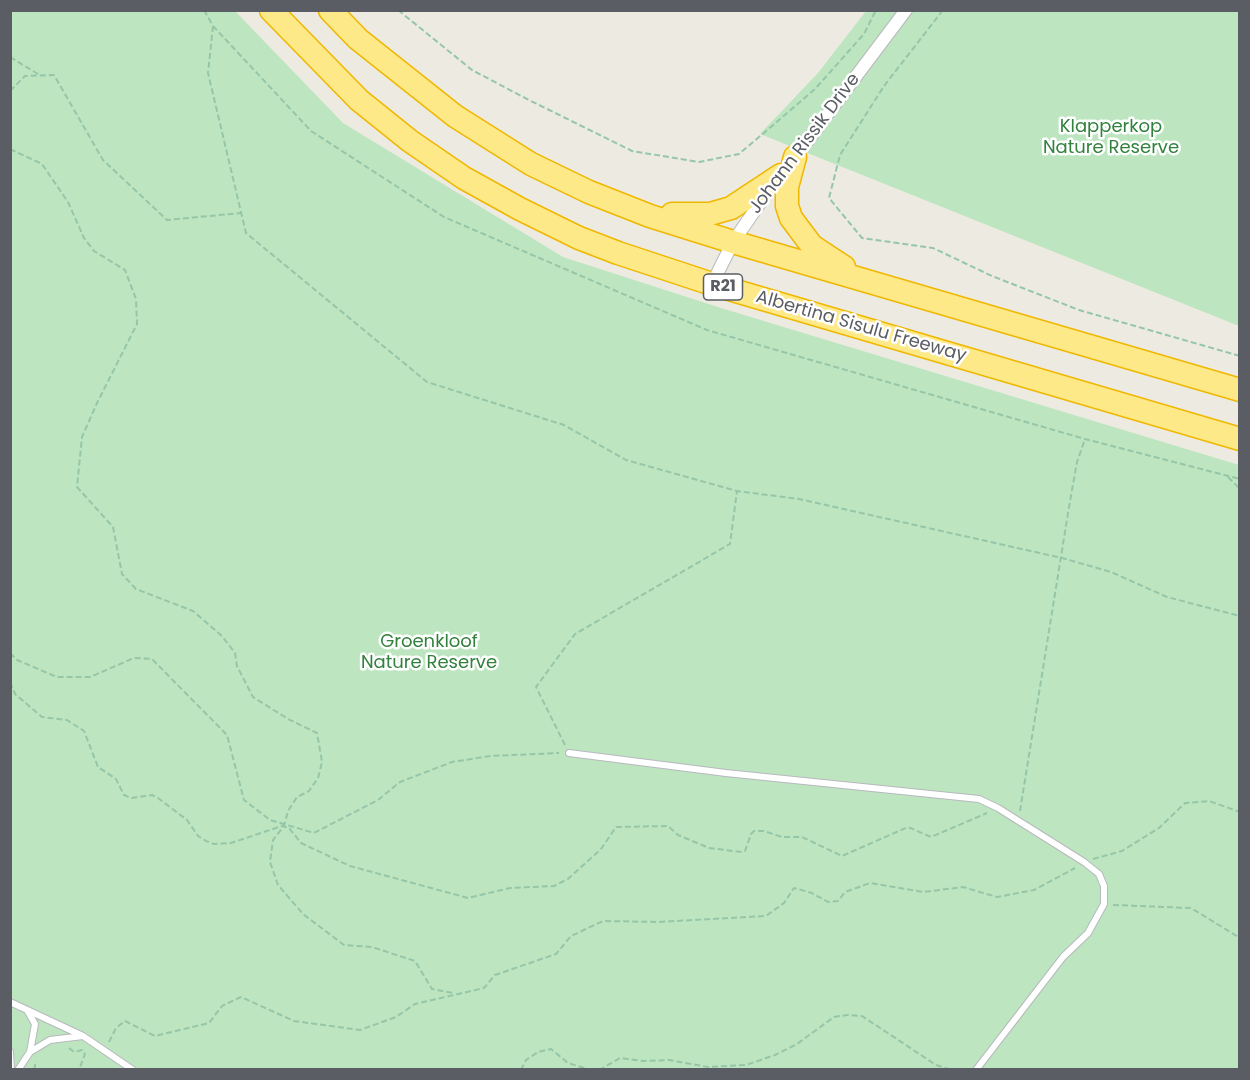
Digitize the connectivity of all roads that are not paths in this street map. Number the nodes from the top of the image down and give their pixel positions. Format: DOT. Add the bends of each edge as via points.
graph roads {
  1 [pos="271,10"];
  2 [pos="330,10"];
  3 [pos="906,10"];
  4 [pos="795,157"];
  5 [pos="781,175"];
  6 [pos="589,192"];
  7 [pos="733,242"];
  8 [pos="860,279"];
  9 [pos="712,284"];
  10 [pos="1239,390"];
  11 [pos="1239,438"];
  12 [pos="569,753"];
  13 [pos="10,1002"];
  14 [pos="25,1007"];
  15 [pos="83,1036"];
  16 [pos="10,1052"];
  17 [pos="30,1052"];
  18 [pos="11,1070"];
  19 [pos="18,1070"];
  20 [pos="133,1070"];
  21 [pos="976,1070"];
  1 -- 9 [label="highway, Albertina Sisulu Freeway / R21" via="359,100 464,178 579,238"];
  2 -- 6 [label="highway" via="358,39 455,116 531,164"];
  3 -- 4 [label="street, Johann Rissik Drive"];
  4 -- 5 [label="street, Johann Rissik Drive"];
  4 -- 8 [label="highway" via="787,187 791,218 812,246"];
  5 -- 6 [label="highway" via="731,208 695,216 650,210"];
  5 -- 7 [label="street, Johann Rissik Drive"];
  6 -- 7 [label="highway"];
  7 -- 8 [label="highway"];
  7 -- 9 [label="street, Johann Rissik Drive"];
  8 -- 10 [label="highway"];
  9 -- 11 [label="highway, Albertina Sisulu Freeway / R21"];
  12 -- 21 [label="lane" via="979,800 1084,862 1099,874 1104,904 1088,933 1063,957"];
  13 -- 14 [label="lane"];
  14 -- 15 [label="lane"];
  14 -- 17 [label="lane" via="35,1024"];
  15 -- 17 [label="lane" via="50,1040"];
  15 -- 20 [label="lane"];
  16 -- 18 [label="lane"];
  17 -- 19 [label="lane"];
}
